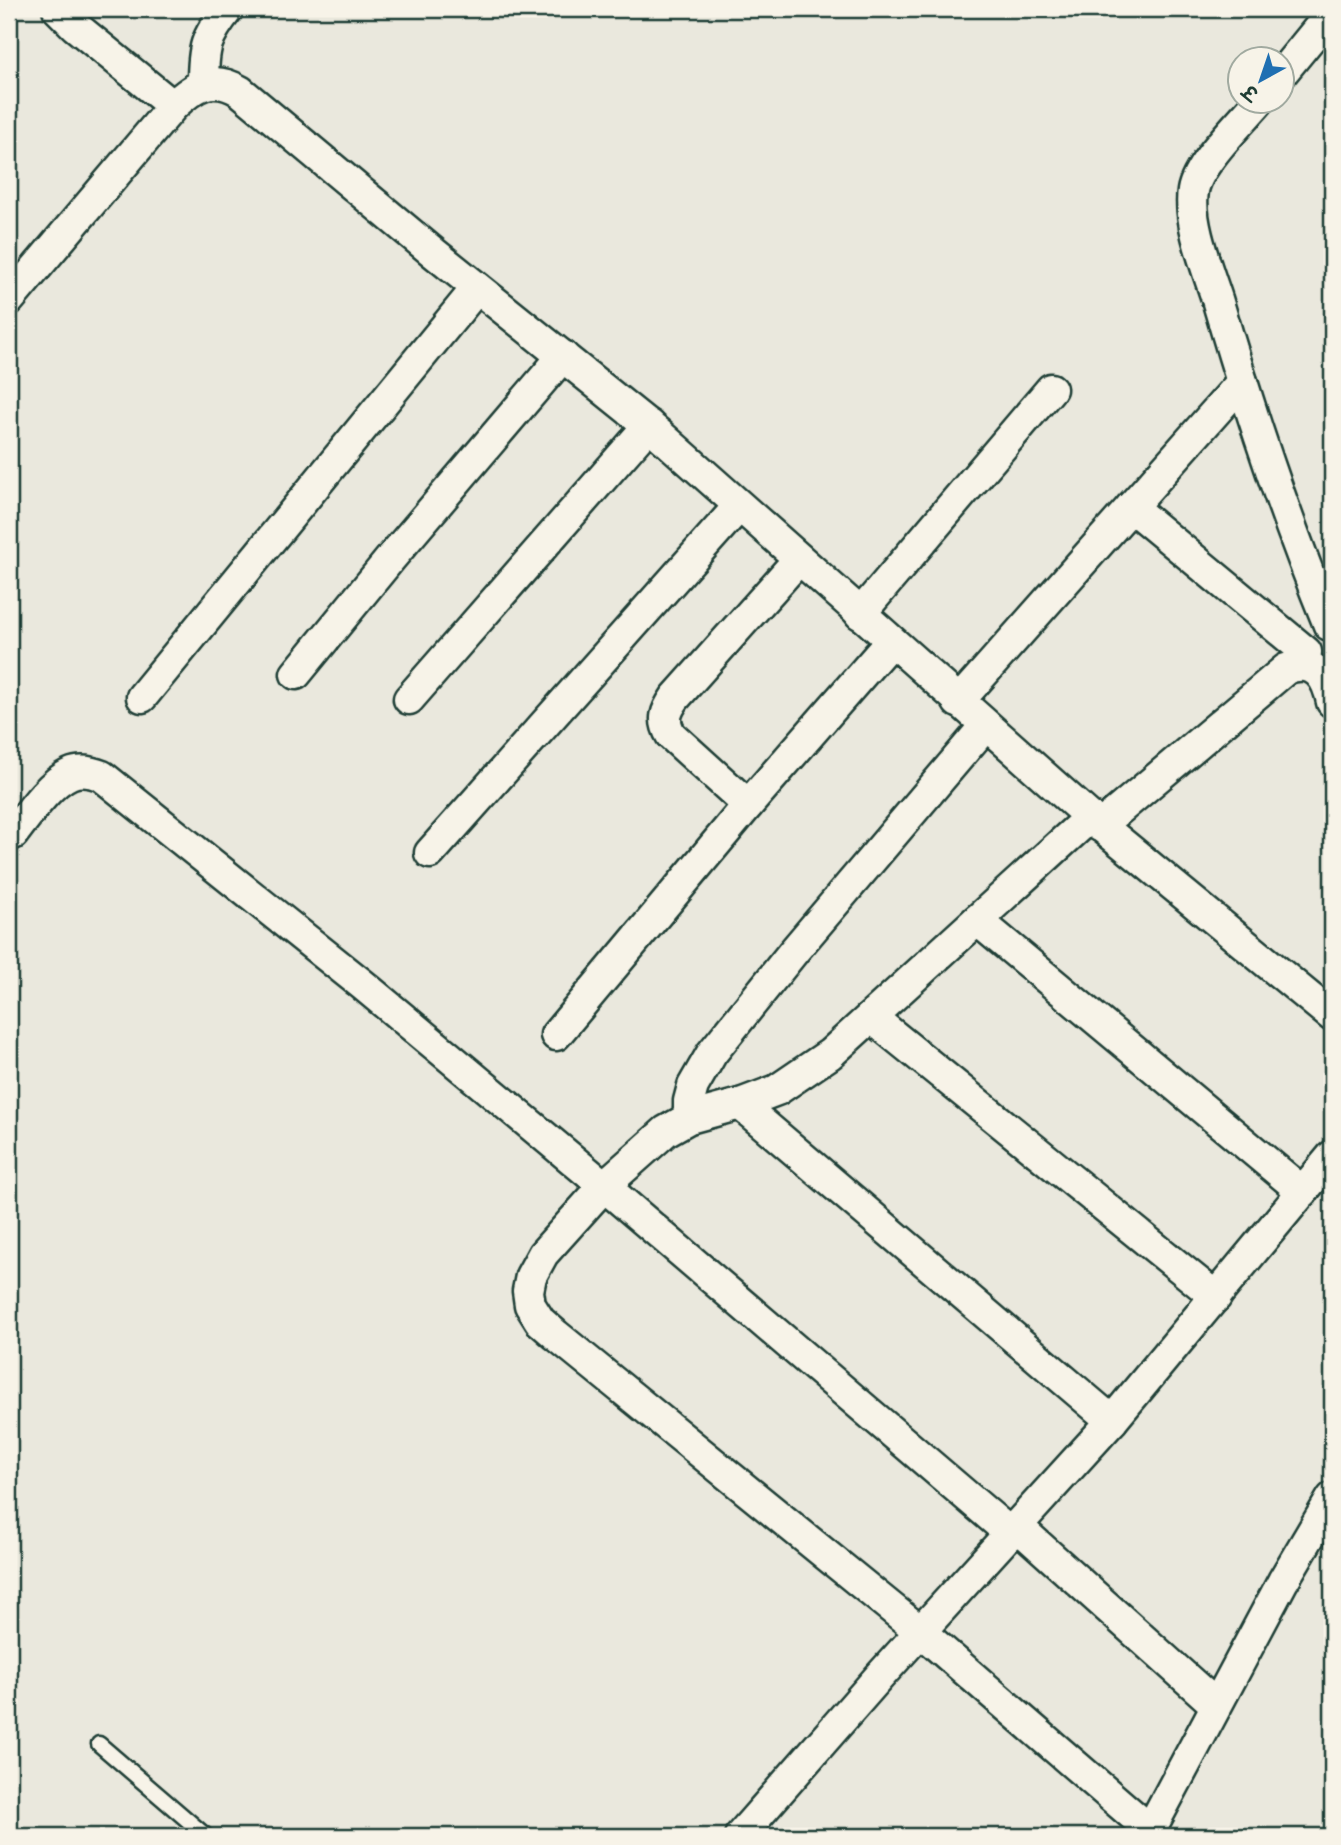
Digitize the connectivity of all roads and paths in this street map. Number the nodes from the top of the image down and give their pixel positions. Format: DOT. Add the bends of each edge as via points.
graph roads {
  1 [pos="58,9"];
  2 [pos="228,9"];
  3 [pos="1332,12"];
  4 [pos="1296,56"];
  5 [pos="203,84"];
  6 [pos="173,106"];
  7 [pos="1246,116"];
  8 [pos="477,288"];
  9 [pos="9,300"];
  10 [pos="563,356"];
  11 [pos="1242,382"];
  12 [pos="1051,389"];
  13 [pos="649,425"];
  14 [pos="739,506"];
  15 [pos="1131,507"];
  16 [pos="799,559"];
  17 [pos="860,614"];
  18 [pos="1330,623"];
  19 [pos="891,641"];
  20 [pos="1301,659"];
  21 [pos="296,674"];
  22 [pos="142,697"];
  23 [pos="410,699"];
  24 [pos="958,702"];
  25 [pos="1332,702"];
  26 [pos="985,726"];
  27 [pos="748,805"];
  28 [pos="1095,822"];
  29 [pos="13,834"];
  30 [pos="429,853"];
  31 [pos="977,920"];
  32 [pos="872,1017"];
  33 [pos="1332,1017"];
  34 [pos="556,1035"];
  35 [pos="740,1104"];
  36 [pos="689,1118"];
  37 [pos="1332,1156"];
  38 [pos="604,1186"];
  39 [pos="1303,1192"];
  40 [pos="1216,1297"];
  41 [pos="1112,1421"];
  42 [pos="1332,1499"];
  43 [pos="1014,1530"];
  44 [pos="921,1632"];
  45 [pos="1216,1705"];
  46 [pos="99,1744"];
  47 [pos="1149,1833"];
  48 [pos="206,1836"];
  49 [pos="740,1836"];
  1 -- 6 [label="street"];
  2 -- 5 [label="street" via="203,51"];
  3 -- 4 [label="street"];
  5 -- 6 [label="street"];
  5 -- 8 [label="street" via="228,84 240,91"];
  6 -- 9 [label="street"];
  7 -- 11 [label="street" via="1202,167 1192,200 1200,244"];
  8 -- 10 [label="street"];
  8 -- 22 [label="street"];
  10 -- 13 [label="street"];
  10 -- 21 [label="street"];
  11 -- 15 [label="street"];
  11 -- 18 [label="street" via="1284,512"];
  12 -- 17 [label="street"];
  13 -- 14 [label="street"];
  13 -- 23 [label="street"];
  14 -- 16 [label="street"];
  14 -- 30 [label="street"];
  15 -- 20 [label="street"];
  15 -- 24 [label="street"];
  16 -- 17 [label="street"];
  16 -- 27 [label="street" via="667,709 671,735"];
  17 -- 19 [label="street"];
  18 -- 20 [label="street"];
  19 -- 24 [label="street"];
  19 -- 27 [label="street"];
  20 -- 25 [label="street" via="1324,677"];
  20 -- 28 [label="street"];
  24 -- 26 [label="street"];
  26 -- 28 [label="street"];
  26 -- 36 [label="street" via="712,1053 693,1086"];
  27 -- 34 [label="street"];
  28 -- 31 [label="street"];
  28 -- 33 [label="street"];
  29 -- 38 [label="street" via="70,774 81,771 102,776"];
  31 -- 32 [label="street"];
  31 -- 39 [label="street"];
  32 -- 35 [label="street" via="830,1054 777,1090"];
  32 -- 40 [label="street"];
  35 -- 36 [label="street"];
  35 -- 41 [label="street"];
  36 -- 38 [label="street" via="666,1131"];
  37 -- 39 [label="street"];
  38 -- 43 [label="street"];
  38 -- 44 [label="street" via="542,1254 531,1276 530,1305 540,1321"];
  39 -- 40 [label="street"];
  40 -- 41 [label="street"];
  41 -- 43 [label="street"];
  42 -- 45 [label="street"];
  43 -- 44 [label="street"];
  43 -- 45 [label="street"];
  44 -- 47 [label="street"];
  44 -- 49 [label="street"];
  45 -- 47 [label="street"];
  46 -- 48 [label="lane"];
}
